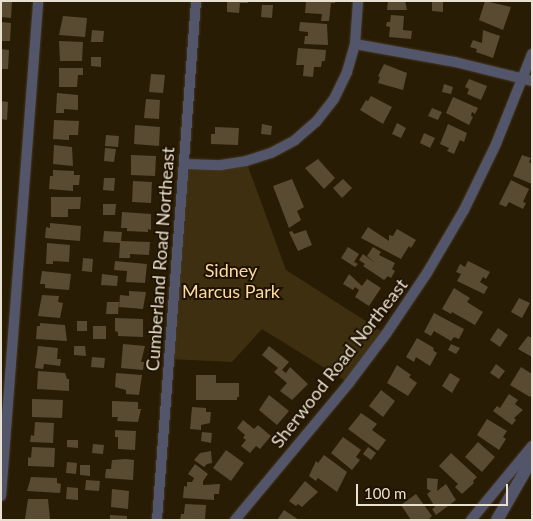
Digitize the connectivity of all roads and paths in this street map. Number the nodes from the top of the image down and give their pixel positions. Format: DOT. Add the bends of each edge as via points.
graph roads {
  1 [pos="38,1"];
  2 [pos="196,1"];
  3 [pos="358,1"];
  4 [pos="354,44"];
  5 [pos="532,54"];
  6 [pos="527,80"];
  7 [pos="184,164"];
  8 [pos="532,446"];
  9 [pos="532,459"];
  10 [pos="1,496"];
  11 [pos="157,520"];
  12 [pos="235,520"];
  13 [pos="471,520"];
  14 [pos="497,520"];
  1 -- 10 [label="street"];
  2 -- 7 [label="street, Cumberland Road Northeast"];
  3 -- 4 [label="street"];
  4 -- 6 [label="street" via="455,62"];
  4 -- 7 [label="street" via="347,72 334,99 316,122 295,140 246,162"];
  5 -- 6 [label="street, Sherwood Road Northeast"];
  6 -- 12 [label="street, Sherwood Road Northeast" via="472,193 427,273 348,383"];
  7 -- 11 [label="street, Cumberland Road Northeast"];
  8 -- 13 [label="street"];
  9 -- 14 [label="street"];
}
